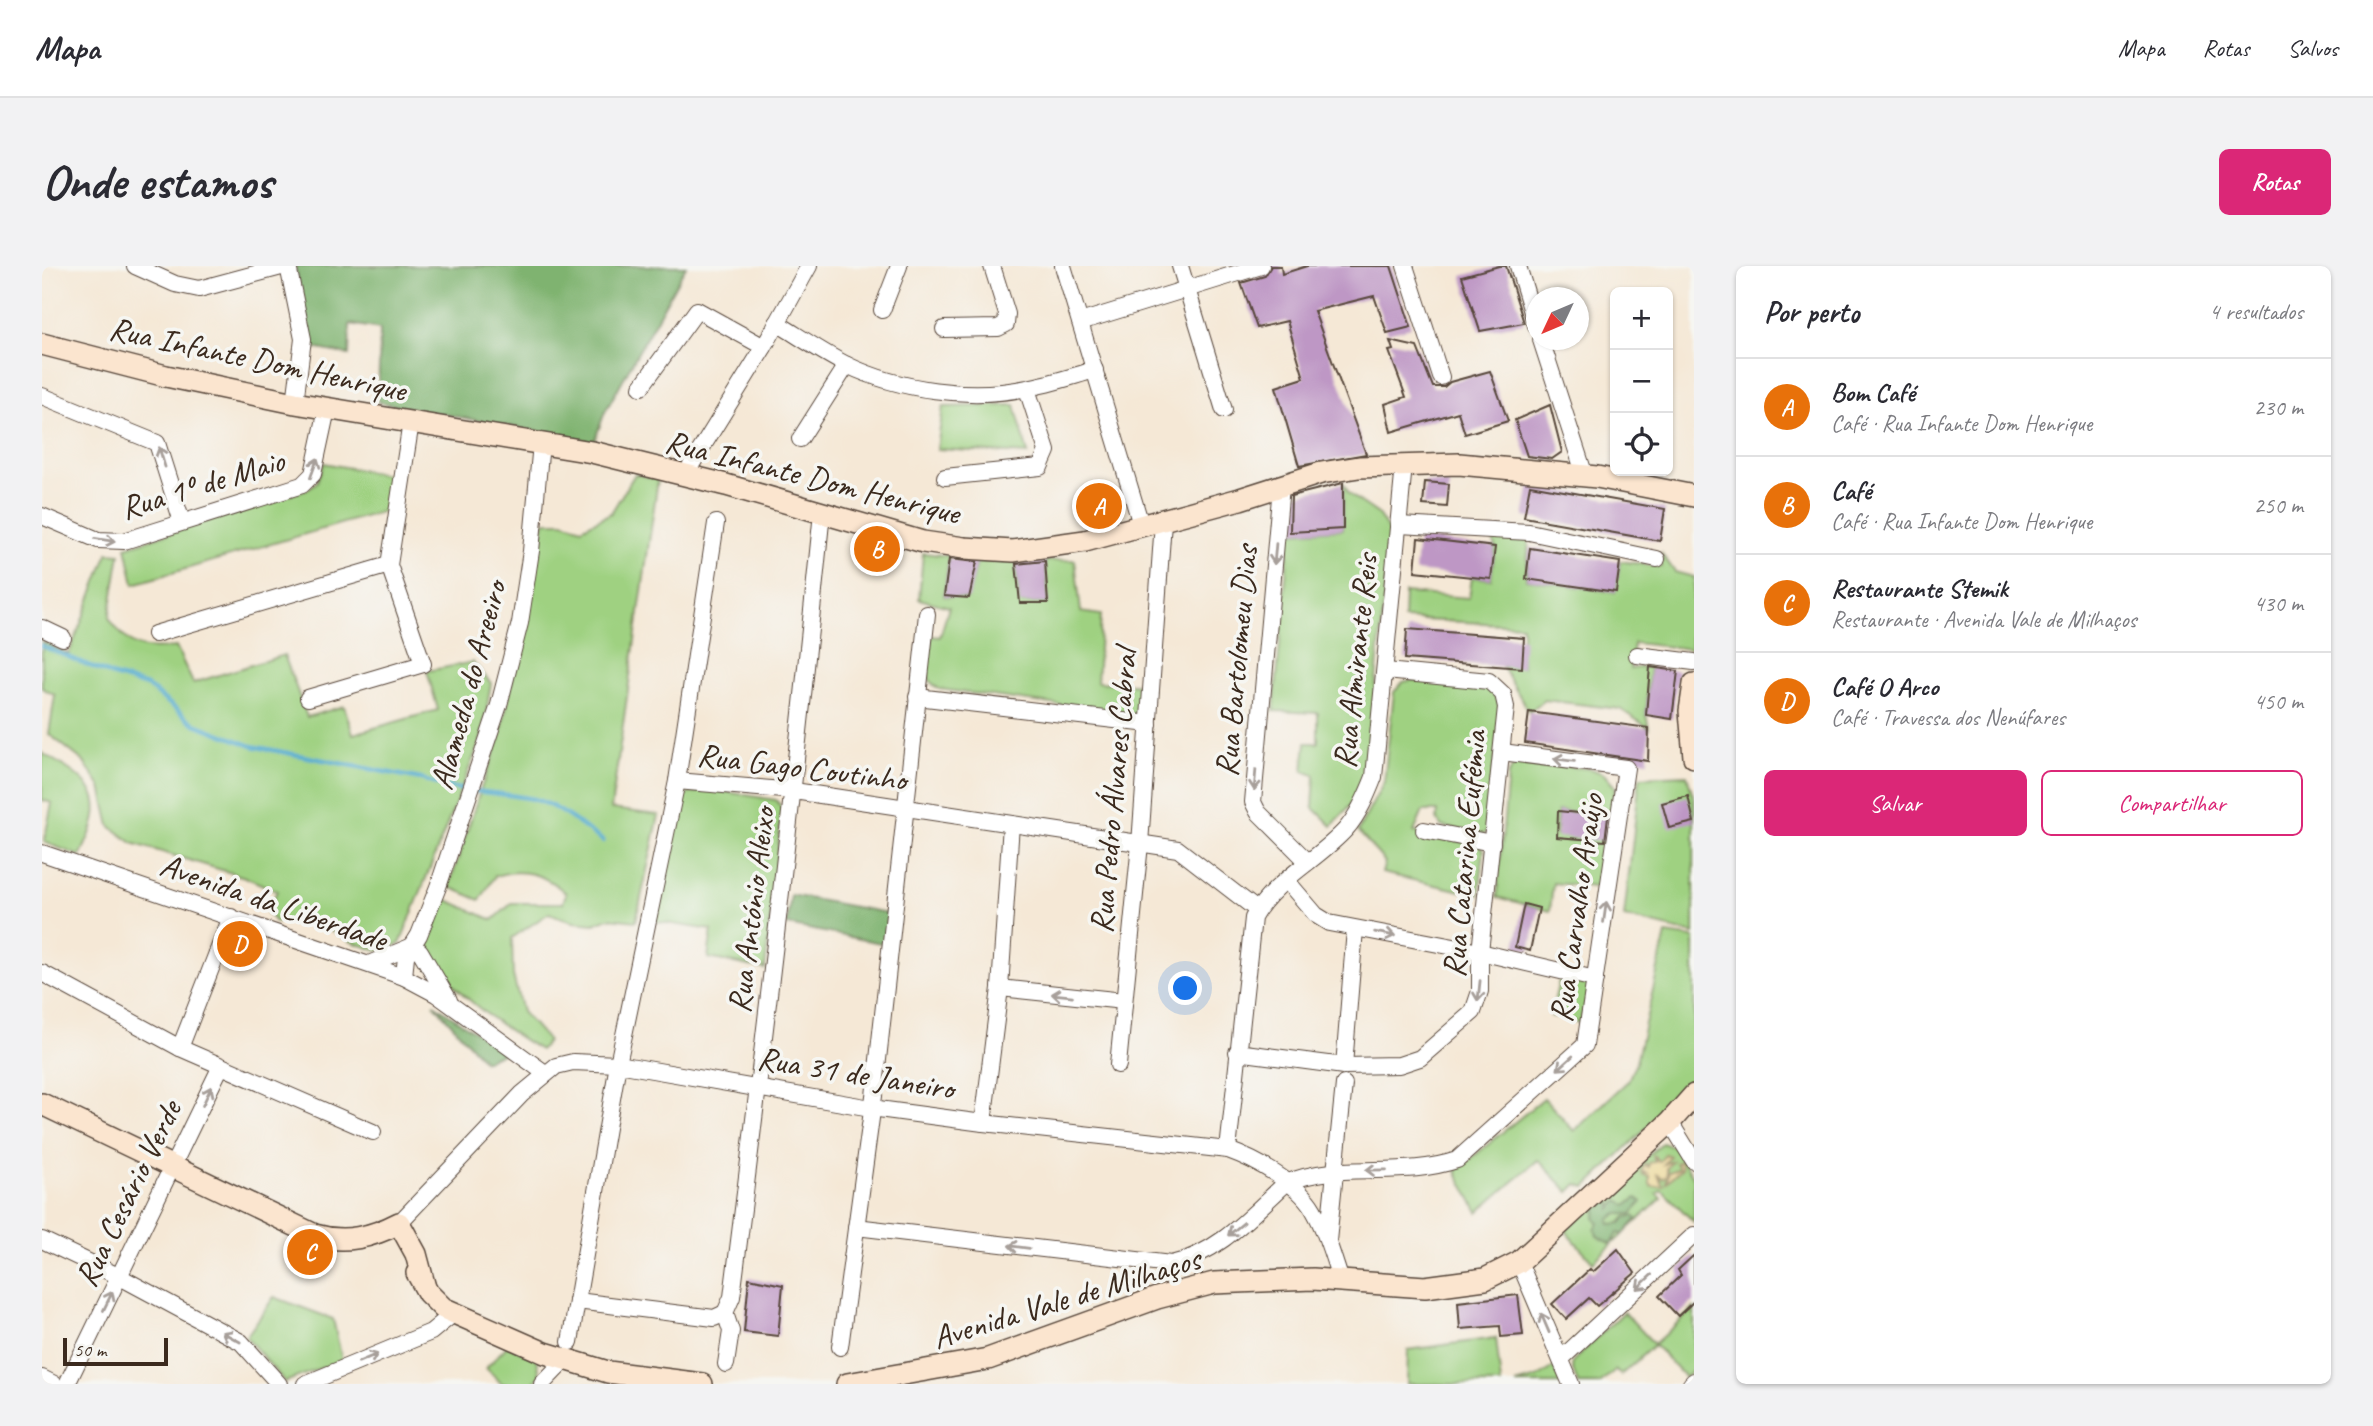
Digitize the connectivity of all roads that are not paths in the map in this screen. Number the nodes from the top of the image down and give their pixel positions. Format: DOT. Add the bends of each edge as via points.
graph roads {
  1 [pos="135,266"];
  2 [pos="286,266"];
  3 [pos="809,266"];
  4 [pos="898,266"];
  5 [pos="992,266"];
  6 [pos="1063,266"];
  7 [pos="1180,266"];
  8 [pos="1261,266"];
  9 [pos="1405,266"];
  10 [pos="1518,266"];
  11 [pos="1187,288"];
  12 [pos="1526,292"];
  13 [pos="882,310"];
  14 [pos="1080,322"];
  15 [pos="777,323"];
  16 [pos="944,329"];
  17 [pos="42,344"];
  18 [pos="764,347"];
  19 [pos="1544,350"];
  20 [pos="847,365"];
  21 [pos="1095,370"];
  22 [pos="1441,377"];
  23 [pos="641,387"];
  24 [pos="1027,389"];
  25 [pos="42,396"];
  26 [pos="295,403"];
  27 [pos="327,409"];
  28 [pos="1224,410"];
  29 [pos="411,422"];
  30 [pos="800,439"];
  31 [pos="541,443"];
  32 [pos="1404,465"];
  33 [pos="685,475"];
  34 [pos="1585,476"];
  35 [pos="945,477"];
  36 [pos="1281,486"];
  37 [pos="1694,496"];
  38 [pos="822,512"];
  39 [pos="42,516"];
  40 [pos="182,522"];
  41 [pos="1163,522"];
  42 [pos="716,523"];
  43 [pos="1399,525"];
  44 [pos="1142,528"];
  45 [pos="1657,559"];
  46 [pos="389,565"];
  47 [pos="927,614"];
  48 [pos="42,628"];
  49 [pos="155,634"];
  50 [pos="63,638"];
  51 [pos="1637,655"];
  52 [pos="1694,662"];
  53 [pos="1386,671"];
  54 [pos="1694,684"];
  55 [pos="308,698"];
  56 [pos="918,698"];
  57 [pos="1149,724"];
  58 [pos="1502,752"];
  59 [pos="1694,757"];
  60 [pos="677,781"];
  61 [pos="794,791"];
  62 [pos="904,807"];
  63 [pos="1011,824"];
  64 [pos="1424,830"];
  65 [pos="1492,843"];
  66 [pos="1140,844"];
  67 [pos="42,853"];
  68 [pos="1308,862"];
  69 [pos="1287,881"];
  70 [pos="1257,909"];
  71 [pos="231,917"];
  72 [pos="1355,929"];
  73 [pos="416,945"];
  74 [pos="1480,951"];
  75 [pos="369,964"];
  76 [pos="42,973"];
  77 [pos="404,977"];
  78 [pos="1595,979"];
  79 [pos="1000,988"];
  80 [pos="1124,1001"];
  81 [pos="452,1005"];
  82 [pos="180,1048"];
  83 [pos="1237,1052"];
  84 [pos="618,1064"];
  85 [pos="1118,1065"];
  86 [pos="221,1066"];
  87 [pos="1344,1066"];
  88 [pos="545,1073"];
  89 [pos="1344,1084"];
  90 [pos="758,1086"];
  91 [pos="1694,1095"];
  92 [pos="42,1104"];
  93 [pos="871,1108"];
  94 [pos="1670,1122"];
  95 [pos="983,1123"];
  96 [pos="373,1132"];
  97 [pos="1228,1150"];
  98 [pos="1694,1161"];
  99 [pos="174,1168"];
  100 [pos="1336,1171"];
  101 [pos="1286,1183"];
  102 [pos="391,1227"];
  103 [pos="856,1227"];
  104 [pos="1694,1235"];
  105 [pos="42,1240"];
  106 [pos="1327,1243"];
  107 [pos="1519,1262"];
  108 [pos="120,1277"];
  109 [pos="1341,1281"];
  110 [pos="578,1301"];
  111 [pos="454,1313"];
  112 [pos="725,1313"];
  113 [pos="840,1348"];
  114 [pos="567,1351"];
  115 [pos="1561,1359"];
  116 [pos="726,1364"];
  117 [pos="42,1378"];
  118 [pos="54,1384"];
  119 [pos="66,1384"];
  120 [pos="279,1384"];
  121 [pos="305,1384"];
  122 [pos="542,1384"];
  123 [pos="702,1384"];
  124 [pos="847,1384"];
  125 [pos="1571,1384"];
  1 -- 2 [label="street" via="199,289"];
  2 -- 26 [label="street" via="303,339"];
  3 -- 15 [label="street"];
  4 -- 13 [label="street"];
  5 -- 16 [label="street" via="1006,324"];
  6 -- 14 [label="street"];
  7 -- 11 [label="street"];
  8 -- 11 [label="street"];
  9 -- 22 [label="street"];
  10 -- 12 [label="street"];
  11 -- 14 [label="street"];
  11 -- 28 [label="street"];
  14 -- 21 [label="street"];
  15 -- 18 [label="street"];
  15 -- 20 [label="street"];
  17 -- 26 [label="street, Rua Infante Dom Henrique"];
  18 -- 23 [label="street" via="697,310"];
  18 -- 33 [label="street"];
  19 -- 34 [label="street"];
  20 -- 24 [label="street" via="930,388 974,392"];
  20 -- 30 [label="street"];
  21 -- 24 [label="street"];
  21 -- 44 [label="street"];
  24 -- 35 [label="street" via="1046,451 1040,467"];
  40 -- 25 [label="street, one-way" via="157,443"];
  26 -- 27 [label="street, Rua Infante Dom Henrique"];
  27 -- 29 [label="street, Rua Infante Dom Henrique"];
  40 -- 27 [label="street, Rua 1º de Maio, one-way" via="309,480"];
  29 -- 31 [label="street, Rua Infante Dom Henrique"];
  29 -- 46 [label="street"];
  31 -- 33 [label="street, Rua Infante Dom Henrique"];
  31 -- 73 [label="street, Alameda do Areeiro" via="520,623 489,739"];
  32 -- 34 [label="street, Rua Infante Dom Henrique" via="1459,464"];
  32 -- 36 [label="street, Rua Infante Dom Henrique" via="1321,473"];
  32 -- 43 [label="street, Rua Almirante Reis"];
  33 -- 38 [label="street, Rua Infante Dom Henrique"];
  34 -- 37 [label="street, Rua Infante Dom Henrique"];
  36 -- 41 [label="street, Rua Infante Dom Henrique"];
  36 -- 68 [label="street, Rua Bartolomeu Dias, one-way" via="1253,802"];
  38 -- 44 [label="street, Rua Infante Dom Henrique" via="923,541 1013,551"];
  38 -- 61 [label="street, Rua António Aleixo"];
  39 -- 40 [label="street, Rua 1º de Maio, one-way" via="110,542"];
  41 -- 44 [label="street, Rua Infante Dom Henrique"];
  41 -- 57 [label="street, Rua Pedro Álvares Cabral"];
  42 -- 60 [label="street"];
  43 -- 45 [label="street" via="1529,533"];
  43 -- 53 [label="street, Rua Almirante Reis"];
  46 -- 49 [label="street"];
  46 -- 55 [label="street" via="423,664"];
  47 -- 56 [label="street"];
  48 -- 50 [label="street"];
  51 -- 52 [label="street"];
  53 -- 58 [label="street, Rua Catarina Eufémia" via="1489,681 1503,694 1506,707"];
  53 -- 68 [label="street, Rua Almirante Reis" via="1378,761 1369,791 1346,829"];
  54 -- 59 [label="street" via="1690,711"];
  56 -- 57 [label="street"];
  56 -- 62 [label="street"];
  57 -- 66 [label="street, Rua Pedro Álvares Cabral"];
  58 -- 65 [label="street, Rua Catarina Eufémia"];
  78 -- 58 [label="street, Rua Carvalho Araújo, one-way" via="1626,768"];
  60 -- 61 [label="street, Rua Gago Coutinho"];
  60 -- 84 [label="street, Rua Gago Coutinho"];
  61 -- 62 [label="street, Rua Gago Coutinho"];
  61 -- 90 [label="street, Rua António Aleixo"];
  62 -- 63 [label="street, Rua Gago Coutinho"];
  62 -- 93 [label="street"];
  63 -- 66 [label="street, Rua Gago Coutinho"];
  63 -- 79 [label="street"];
  64 -- 65 [label="street"];
  65 -- 74 [label="street, Rua Catarina Eufémia"];
  66 -- 70 [label="street, Rua Gago Coutinho" via="1182,851"];
  66 -- 80 [label="street, Rua Pedro Álvares Cabral"];
  67 -- 71 [label="street, Avenida da Liberdade"];
  68 -- 69 [label="street, Rua Almirante Reis"];
  69 -- 70 [label="street, Rua Almirante Reis"];
  69 -- 72 [label="street" via="1322,919"];
  70 -- 83 [label="street" via="1250,929"];
  71 -- 75 [label="street, Avenida da Liberdade"];
  71 -- 82 [label="street"];
  72 -- 74 [label="street, one-way"];
  72 -- 87 [label="street"];
  73 -- 75 [label="street"];
  73 -- 77 [label="street, Alameda do Areeiro" via="404,962"];
  73 -- 81 [label="street"];
  74 -- 78 [label="street"];
  74 -- 87 [label="street, Rua Catarina Eufémia, one-way" via="1480,991 1473,1012 1420,1058 1399,1065"];
  75 -- 77 [label="street, Avenida da Liberdade"];
  76 -- 82 [label="street"];
  77 -- 81 [label="street, Avenida da Liberdade"];
  78 -- 100 [label="street, Rua Carvalho Araújo, one-way" via="1585,1045 1457,1160 1431,1169"];
  80 -- 79 [label="street, one-way"];
  79 -- 95 [label="street"];
  80 -- 85 [label="street, Rua Pedro Álvares Cabral"];
  81 -- 88 [label="street, Avenida da Liberdade"];
  82 -- 86 [label="street"];
  83 -- 87 [label="street, Rua Catarina Eufémia"];
  83 -- 97 [label="street"];
  84 -- 88 [label="street, Rua 31 de Janeiro" via="573,1062"];
  84 -- 90 [label="street, Rua 31 de Janeiro"];
  84 -- 110 [label="street, Rua Gago Coutinho"];
  86 -- 96 [label="street"];
  99 -- 86 [label="street, Rua Cesário Verde, one-way"];
  88 -- 102 [label="street, Rua 31 de Janeiro"];
  89 -- 100 [label="street, Rua 31 de Janeiro"];
  90 -- 93 [label="street, Rua 31 de Janeiro"];
  90 -- 112 [label="street, Rua António Aleixo" via="732,1297"];
  91 -- 94 [label="street, Avenida Vale de Milhaços"];
  92 -- 99 [label="street"];
  93 -- 95 [label="street, Rua 31 de Janeiro"];
  93 -- 103 [label="street"];
  94 -- 98 [label="street"];
  94 -- 107 [label="street, Avenida Vale de Milhaços"];
  95 -- 97 [label="street, Rua 31 de Janeiro"];
  97 -- 101 [label="street, Rua 31 de Janeiro"];
  99 -- 102 [label="street" via="315,1235 355,1239"];
  99 -- 108 [label="street, Rua Cesário Verde"];
  100 -- 101 [label="street, Rua Carvalho Araújo"];
  100 -- 106 [label="street, Rua 31 de Janeiro"];
  101 -- 103 [label="street, one-way" via="1214,1246 1171,1264"];
  101 -- 106 [label="street, Rua 31 de Janeiro" via="1312,1207"];
  102 -- 111 [label="street" via="435,1301"];
  103 -- 113 [label="street"];
  104 -- 115 [label="street, one-way"];
  105 -- 108 [label="street"];
  106 -- 109 [label="street, Rua 31 de Janeiro"];
  107 -- 109 [label="street, Avenida Vale de Milhaços" via="1485,1279 1446,1285 1404,1287"];
  115 -- 107 [label="street, one-way"];
  119 -- 108 [label="street, Rua Cesário Verde, one-way"];
  120 -- 108 [label="street, one-way" via="241,1342"];
  109 -- 124 [label="street, Avenida Vale de Milhaços" via="1255,1279 1192,1288 988,1359"];
  110 -- 112 [label="street" via="714,1318"];
  110 -- 114 [label="street, Rua Gago Coutinho"];
  111 -- 114 [label="street"];
  121 -- 111 [label="street, one-way" via="431,1332"];
  112 -- 116 [label="street, Rua António Aleixo" via="731,1331"];
  114 -- 122 [label="street"];
  114 -- 123 [label="street" via="619,1374"];
  115 -- 125 [label="street"];
  117 -- 118 [label="street"];
}
